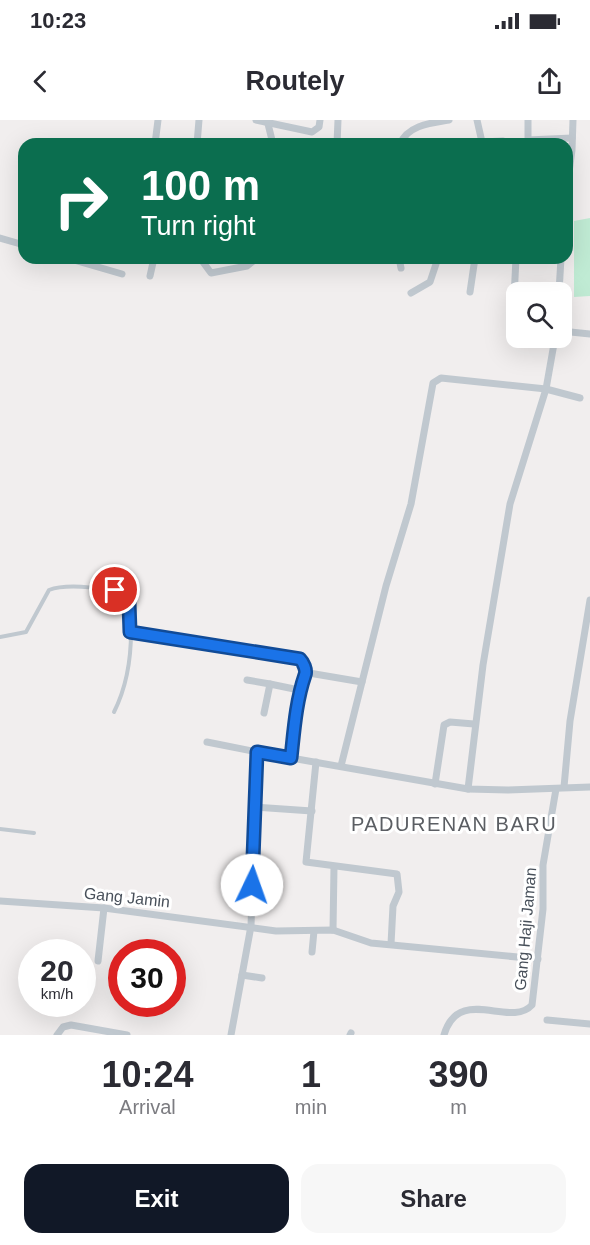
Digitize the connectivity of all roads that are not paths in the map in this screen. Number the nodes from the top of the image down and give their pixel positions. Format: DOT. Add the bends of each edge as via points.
graph roads {
  1 [pos="158,120"];
  2 [pos="199,120"];
  3 [pos="256,120"];
  4 [pos="267,120"];
  5 [pos="320,120"];
  6 [pos="338,120"];
  7 [pos="448,120"];
  8 [pos="477,120"];
  9 [pos="528,120"];
  10 [pos="573,120"];
  11 [pos="420,123"];
  12 [pos="156,138"];
  13 [pos="198,138"];
  14 [pos="272,138"];
  15 [pos="337,138"];
  16 [pos="404,138"];
  17 [pos="481,138"];
  18 [pos="528,138"];
  19 [pos="572,138"];
  20 [pos="0,238"];
  21 [pos="18,244"];
  22 [pos="93,264"];
  23 [pos="153,264"];
  24 [pos="204,264"];
  25 [pos="250,264"];
  26 [pos="400,264"];
  27 [pos="436,264"];
  28 [pos="474,264"];
  29 [pos="516,264"];
  30 [pos="561,264"];
  31 [pos="401,268"];
  32 [pos="122,274"];
  33 [pos="150,276"];
  34 [pos="515,282"];
  35 [pos="560,282"];
  36 [pos="470,292"];
  37 [pos="411,293"];
  38 [pos="572,332"];
  39 [pos="590,334"];
  40 [pos="553,348"];
  41 [pos="546,389"];
  42 [pos="580,398"];
  43 [pos="590,600"];
  44 [pos="130,632"];
  45 [pos="0,637"];
  46 [pos="306,675"];
  47 [pos="247,680"];
  48 [pos="362,682"];
  49 [pos="270,684"];
  50 [pos="299,690"];
  51 [pos="114,712"];
  52 [pos="264,713"];
  53 [pos="474,724"];
  54 [pos="207,742"];
  55 [pos="257,752"];
  56 [pos="291,758"];
  57 [pos="316,762"];
  58 [pos="341,766"];
  59 [pos="435,784"];
  60 [pos="590,787"];
  61 [pos="560,788"];
  62 [pos="468,789"];
  63 [pos="253,807"];
  64 [pos="312,811"];
  65 [pos="0,829"];
  66 [pos="34,833"];
  67 [pos="334,867"];
  68 [pos="0,901"];
  69 [pos="104,908"];
  70 [pos="250,926"];
  71 [pos="333,930"];
  72 [pos="314,931"];
  73 [pos="391,944"];
  74 [pos="312,952"];
  75 [pos="538,959"];
  76 [pos="98,962"];
  77 [pos="242,975"];
  78 [pos="262,978"];
  79 [pos="547,1020"];
  80 [pos="590,1024"];
  81 [pos="57,1035"];
  82 [pos="127,1035"];
  83 [pos="231,1035"];
  84 [pos="444,1035"];
  1 -- 12 [label="street"];
  2 -- 13 [label="street"];
  3 -- 4 [label="street"];
  4 -- 5 [label="street" via="312,132 319,127"];
  4 -- 14 [label="street"];
  6 -- 15 [label="street"];
  7 -- 11 [label="street"];
  8 -- 17 [label="street"];
  9 -- 18 [label="street"];
  10 -- 19 [label="street"];
  11 -- 16 [label="street"];
  20 -- 21 [label="street"];
  22 -- 32 [label="street"];
  23 -- 33 [label="street"];
  24 -- 25 [label="street" via="211,273"];
  26 -- 31 [label="street"];
  27 -- 37 [label="street" via="430,282"];
  28 -- 36 [label="street"];
  29 -- 34 [label="street"];
  30 -- 35 [label="street"];
  38 -- 39 [label="street"];
  40 -- 41 [label="street"];
  41 -- 42 [label="street"];
  41 -- 48 [label="street" via="441,378 433,383 411,504"];
  41 -- 53 [label="street" via="510,504"];
  43 -- 61 [label="street, Gang Haji Jaman"];
  44 -- 45 [label="lane" via="129,603 123,595 105,588 57,588 45,596 26,632"];
  44 -- 46 [label="lane" via="300,659"];
  44 -- 51 [label="lane" via="130,666"];
  46 -- 48 [label="street"];
  46 -- 50 [label="street"];
  47 -- 49 [label="street"];
  48 -- 58 [label="street"];
  49 -- 50 [label="street"];
  49 -- 52 [label="street"];
  50 -- 56 [label="street"];
  53 -- 59 [label="street" via="444,725"];
  53 -- 62 [label="street"];
  54 -- 55 [label="street"];
  55 -- 56 [label="street"];
  55 -- 63 [label="street"];
  56 -- 57 [label="street"];
  57 -- 58 [label="street"];
  57 -- 64 [label="street"];
  58 -- 59 [label="street"];
  59 -- 62 [label="street"];
  60 -- 61 [label="street"];
  61 -- 62 [label="street"];
  61 -- 75 [label="street, Gang Haji Jaman" via="543,865"];
  63 -- 64 [label="street"];
  63 -- 70 [label="street"];
  64 -- 67 [label="street" via="306,862"];
  65 -- 66 [label="lane"];
  67 -- 71 [label="street"];
  67 -- 73 [label="street" via="397,874 399,892 393,906"];
  68 -- 69 [label="street, Gang Jamin"];
  69 -- 70 [label="street, Gang Jamin"];
  69 -- 76 [label="street"];
  70 -- 72 [label="street, Gang Jamin"];
  70 -- 77 [label="street"];
  71 -- 72 [label="street, Gang Jamin"];
  71 -- 73 [label="street" via="364,942"];
  72 -- 74 [label="street"];
  73 -- 75 [label="street"];
  75 -- 84 [label="street, Gang Haji Jaman" via="532,1005 528,1009 460,1012 451,1018"];
  77 -- 78 [label="street"];
  77 -- 83 [label="street"];
  79 -- 80 [label="street"];
  81 -- 82 [label="street" via="63,1027 71,1025"];
}
